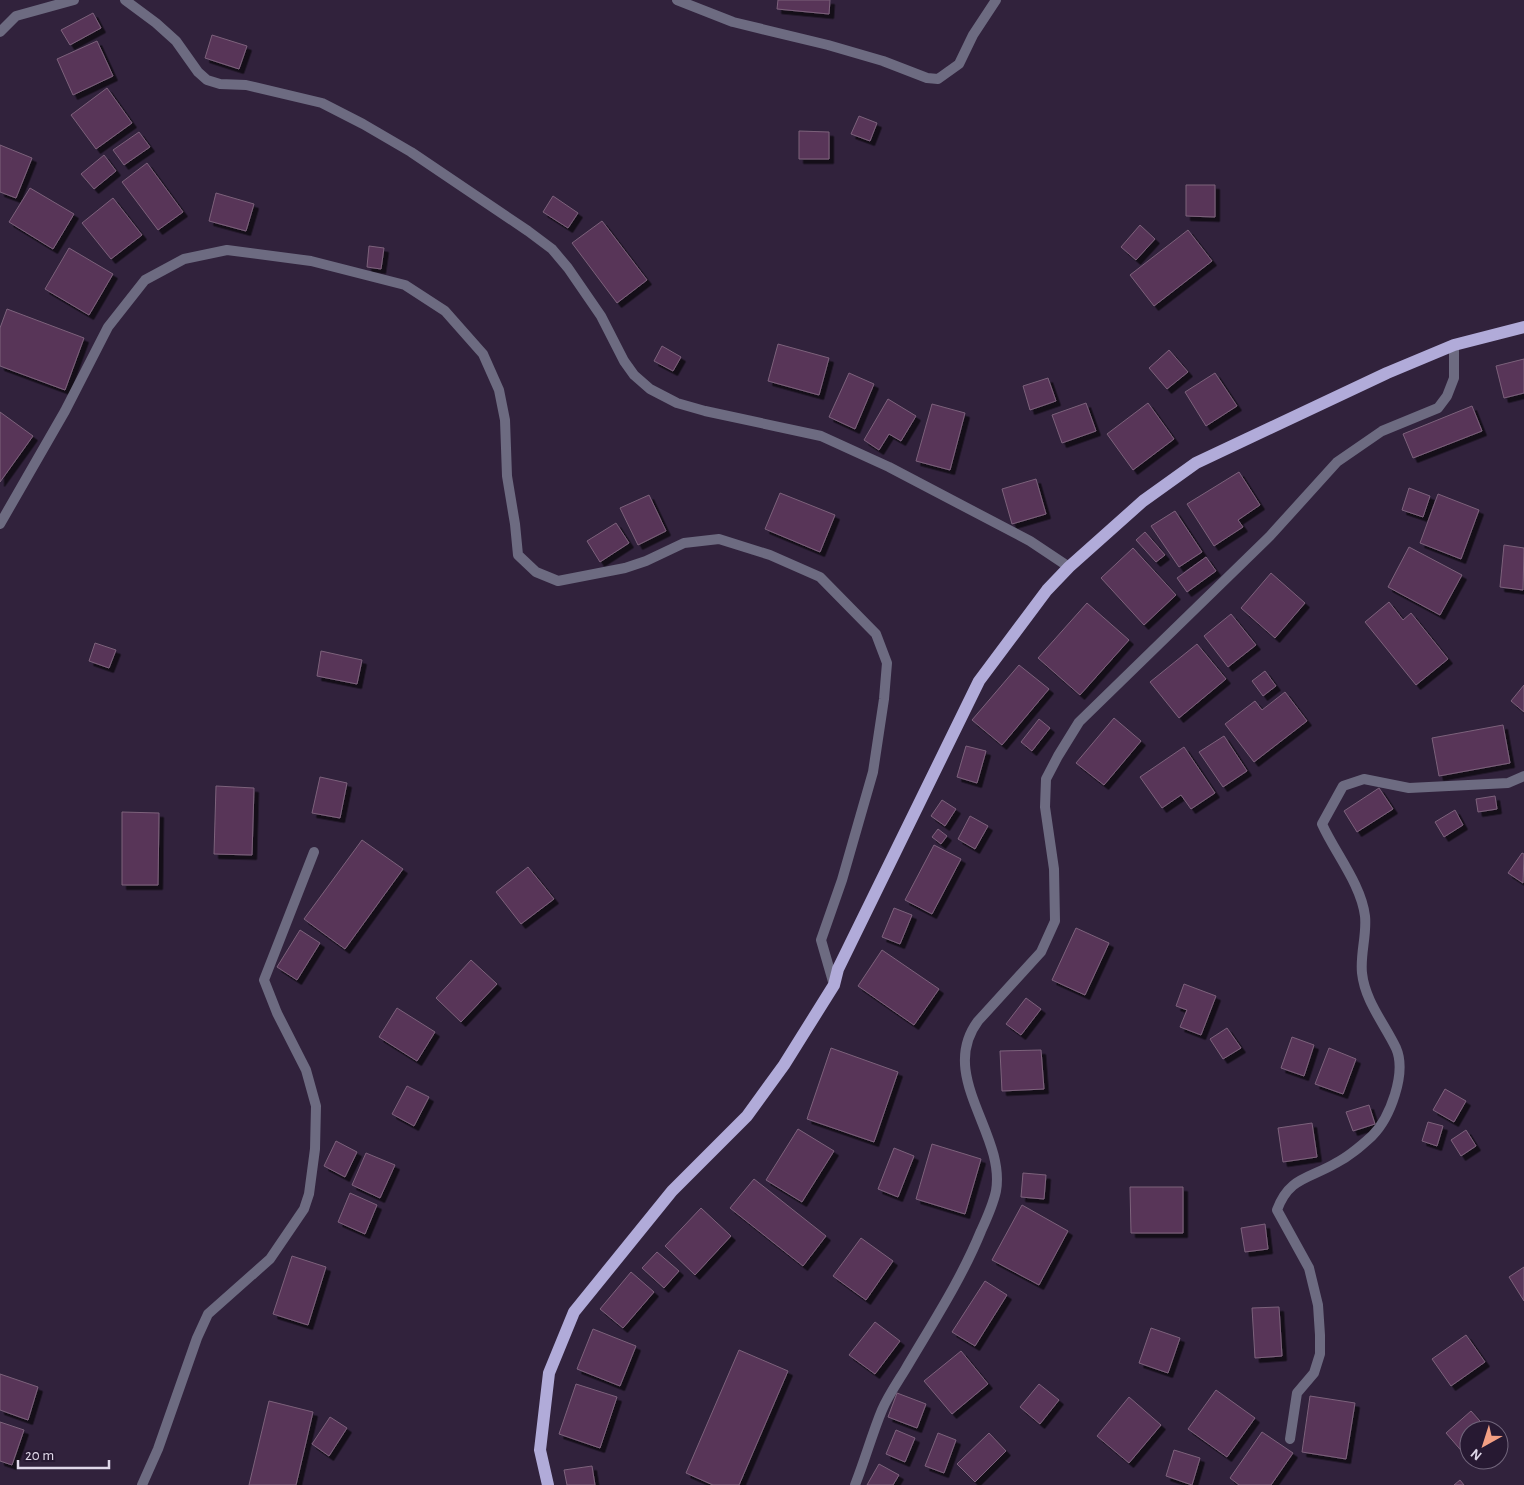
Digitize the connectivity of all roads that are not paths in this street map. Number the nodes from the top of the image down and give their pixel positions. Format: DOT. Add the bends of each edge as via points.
graph roads {
  1 [pos="74,0"];
  2 [pos="125,0"];
  3 [pos="677,0"];
  4 [pos="996,0"];
  5 [pos="0,32"];
  6 [pos="1524,327"];
  7 [pos="1454,346"];
  8 [pos="0,524"];
  9 [pos="1069,567"];
  10 [pos="1524,776"];
  11 [pos="314,852"];
  12 [pos="834,985"];
  13 [pos="1290,1439"];
  14 [pos="142,1485"];
  15 [pos="548,1485"];
  16 [pos="855,1485"];
  1 -- 5 [label="street" via="16,16"];
  2 -- 9 [label="street" via="176,41 207,80 246,85 322,103 410,152 528,230 552,249 568,268 602,316 624,361 650,389 677,403 704,411 821,436 1030,541"];
  3 -- 4 [label="street" via="733,22 828,45 926,78 938,79 959,64"];
  6 -- 7 [label="main road"];
  7 -- 9 [label="main road" via="1387,373 1196,463 1143,501"];
  7 -- 16 [label="street" via="1454,378 1438,408 1382,432 1336,462 1270,536 1079,722 1058,756 1046,780 1045,807 1054,869 1055,921 1041,952 978,1021 965,1048 972,1094 997,1166 996,1190 958,1282 882,1409"];
  8 -- 12 [label="street" via="66,411 108,327 145,280 184,259 227,250 311,261 404,285 445,311 482,354 499,390 505,420 507,476 518,555 536,572 558,581 625,568 684,543 719,539 770,555 820,577 876,634 887,664 873,772 821,940"];
  9 -- 12 [label="main road" via="1047,590 979,681 838,969"];
  10 -- 13 [label="street" via="1508,783 1409,788 1364,778 1343,786 1322,824 1330,843 1349,871 1365,915 1362,973 1374,1012 1396,1050 1398,1075 1395,1096 1378,1129 1357,1150 1299,1180 1283,1194 1277,1210 1309,1268 1318,1305 1320,1335 1320,1354 1314,1373 1297,1393"];
  11 -- 14 [label="street" via="264,980 306,1070 316,1106 309,1194 304,1209 270,1259 208,1314"];
  12 -- 15 [label="main road" via="784,1065 747,1116 672,1190 574,1312 549,1374 540,1450"];
}
